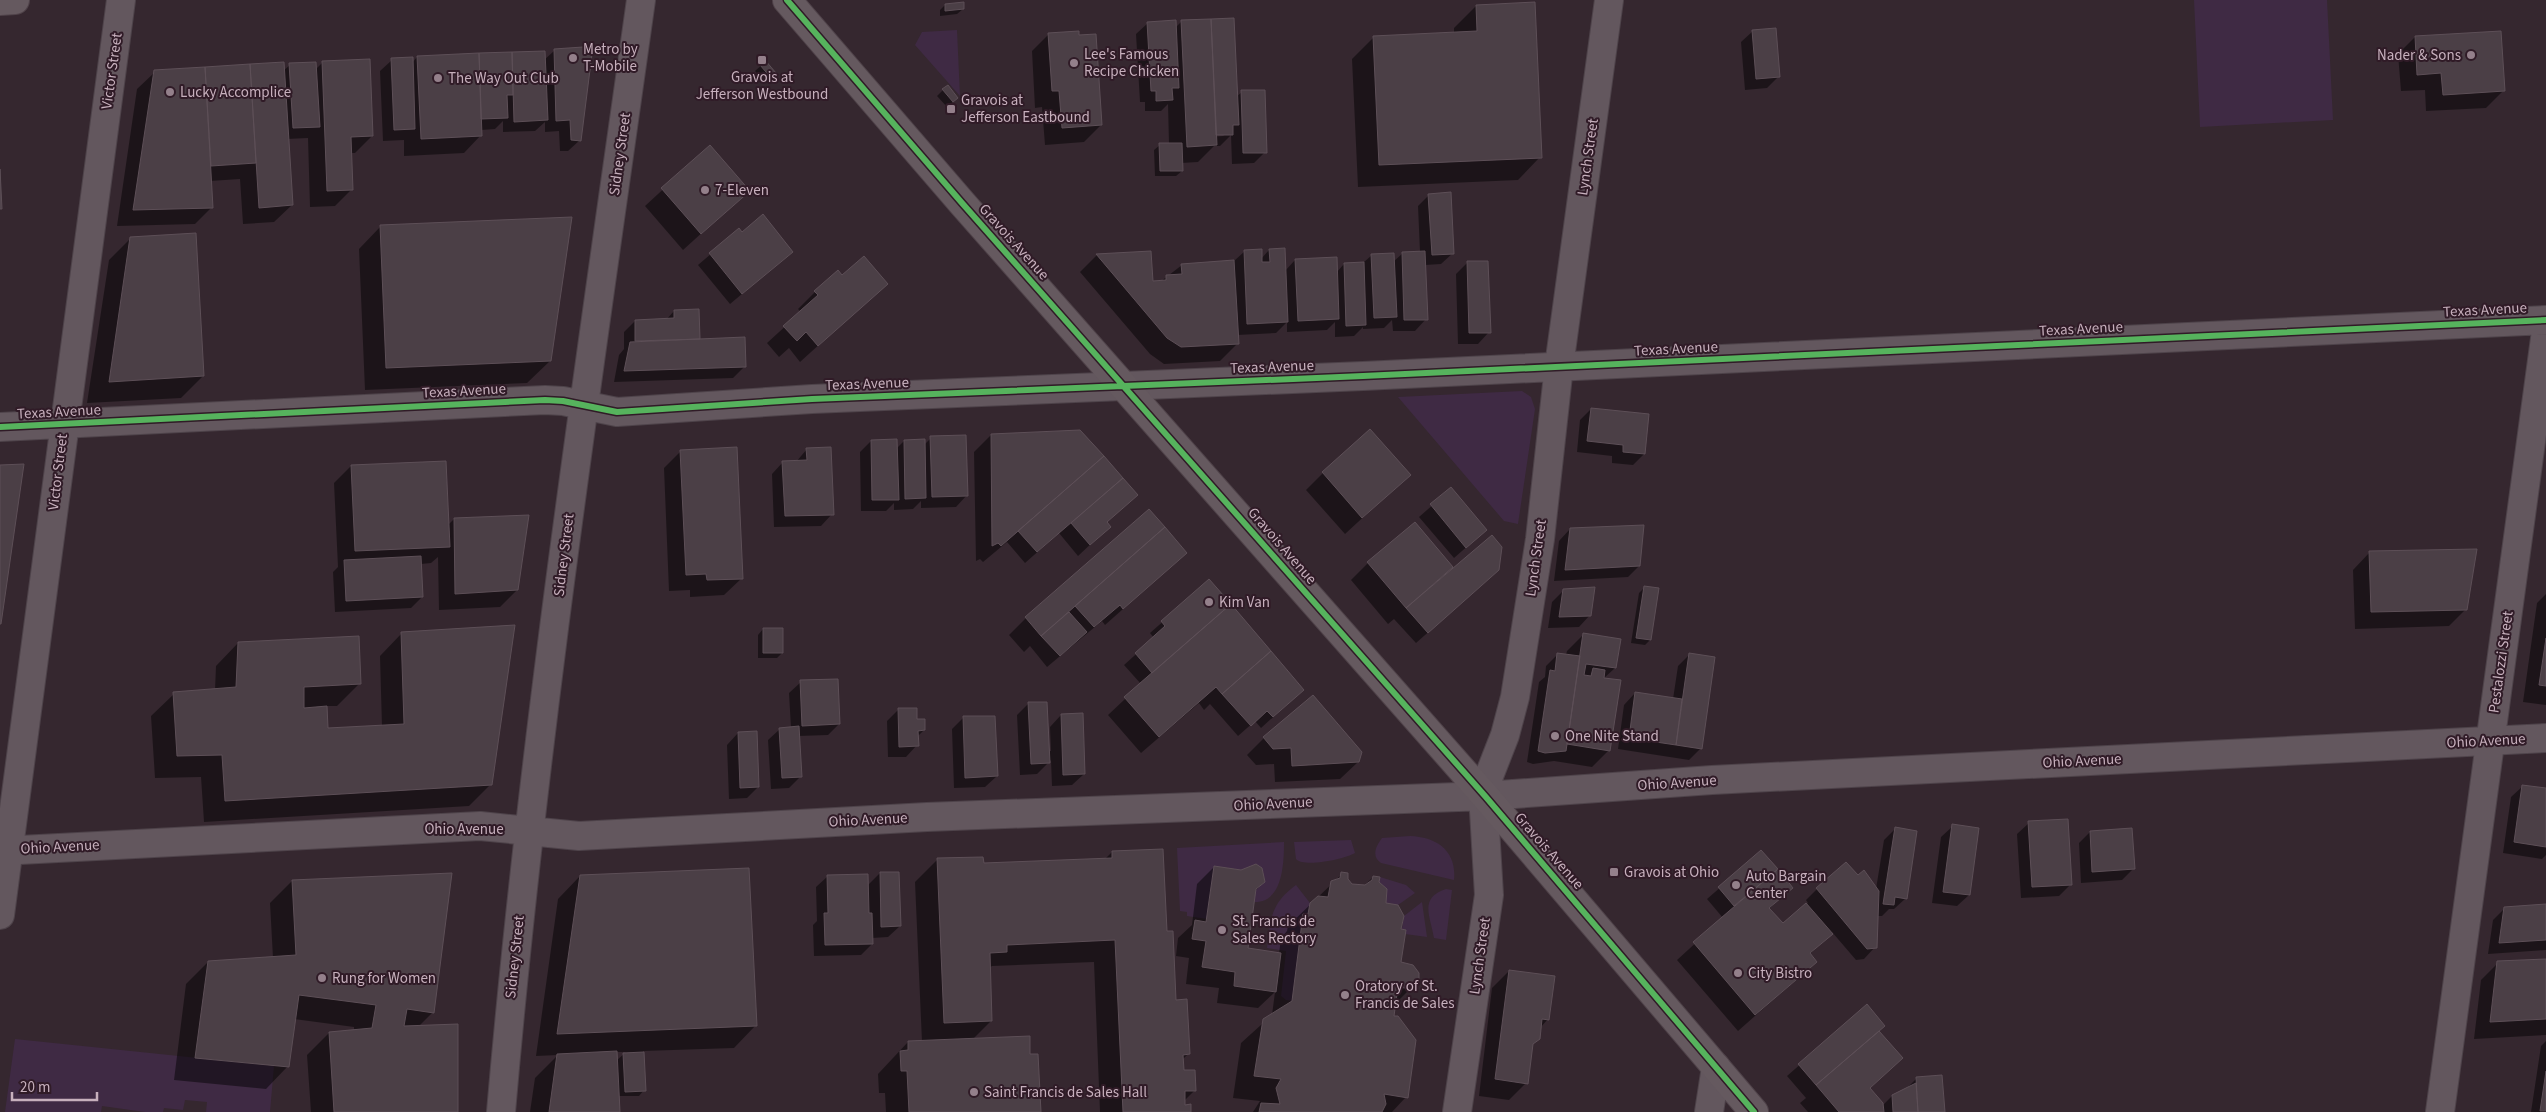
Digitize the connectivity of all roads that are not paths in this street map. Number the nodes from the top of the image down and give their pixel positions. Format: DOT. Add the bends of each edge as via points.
graph roads {
  1 [pos="15,0"];
  2 [pos="121,0"];
  3 [pos="641,0"];
  4 [pos="788,0"];
  5 [pos="1609,0"];
  6 [pos="0,1"];
  7 [pos="2546,320"];
  8 [pos="2546,331"];
  9 [pos="1560,366"];
  10 [pos="1124,385"];
  11 [pos="583,405"];
  12 [pos="64,424"];
  13 [pos="0,427"];
  14 [pos="2546,738"];
  15 [pos="2491,740"];
  16 [pos="1485,796"];
  17 [pos="528,831"];
  18 [pos="5,850"];
  19 [pos="0,915"];
  20 [pos="1716,1067"];
  21 [pos="501,1112"];
  22 [pos="1457,1112"];
  23 [pos="1709,1112"];
  24 [pos="1754,1112"];
  25 [pos="2440,1112"];
  1 -- 6 [label="main road"];
  2 -- 12 [label="street, Victor Street"];
  3 -- 11 [label="street, Sidney Street"];
  4 -- 10 [label="main road, Gravois Avenue"];
  5 -- 9 [label="street, Lynch Street"];
  7 -- 9 [label="street, Texas Avenue"];
  8 -- 15 [label="street, Pestalozzi Street"];
  9 -- 10 [label="street, Texas Avenue"];
  9 -- 16 [label="street, Lynch Street" via="1540,538 1515,697 1488,776"];
  10 -- 11 [label="street, Texas Avenue" via="812,399 617,412"];
  10 -- 16 [label="main road, Gravois Avenue"];
  11 -- 12 [label="street, Texas Avenue" via="545,400"];
  11 -- 17 [label="street, Sidney Street"];
  12 -- 13 [label="street, Texas Avenue"];
  12 -- 18 [label="street, Victor Street"];
  14 -- 15 [label="street, Ohio Avenue"];
  15 -- 16 [label="street, Ohio Avenue" via="1712,780"];
  15 -- 25 [label="street, Pestalozzi Street"];
  16 -- 17 [label="street, Ohio Avenue" via="927,817 579,836"];
  16 -- 20 [label="main road, Gravois Avenue"];
  16 -- 22 [label="street, Lynch Street" via="1490,895"];
  17 -- 18 [label="street, Ohio Avenue" via="480,826"];
  17 -- 21 [label="street, Sidney Street"];
  18 -- 19 [label="street, Victor Street"];
  20 -- 23 [label="street"];
  20 -- 24 [label="main road, Gravois Avenue"];
}
